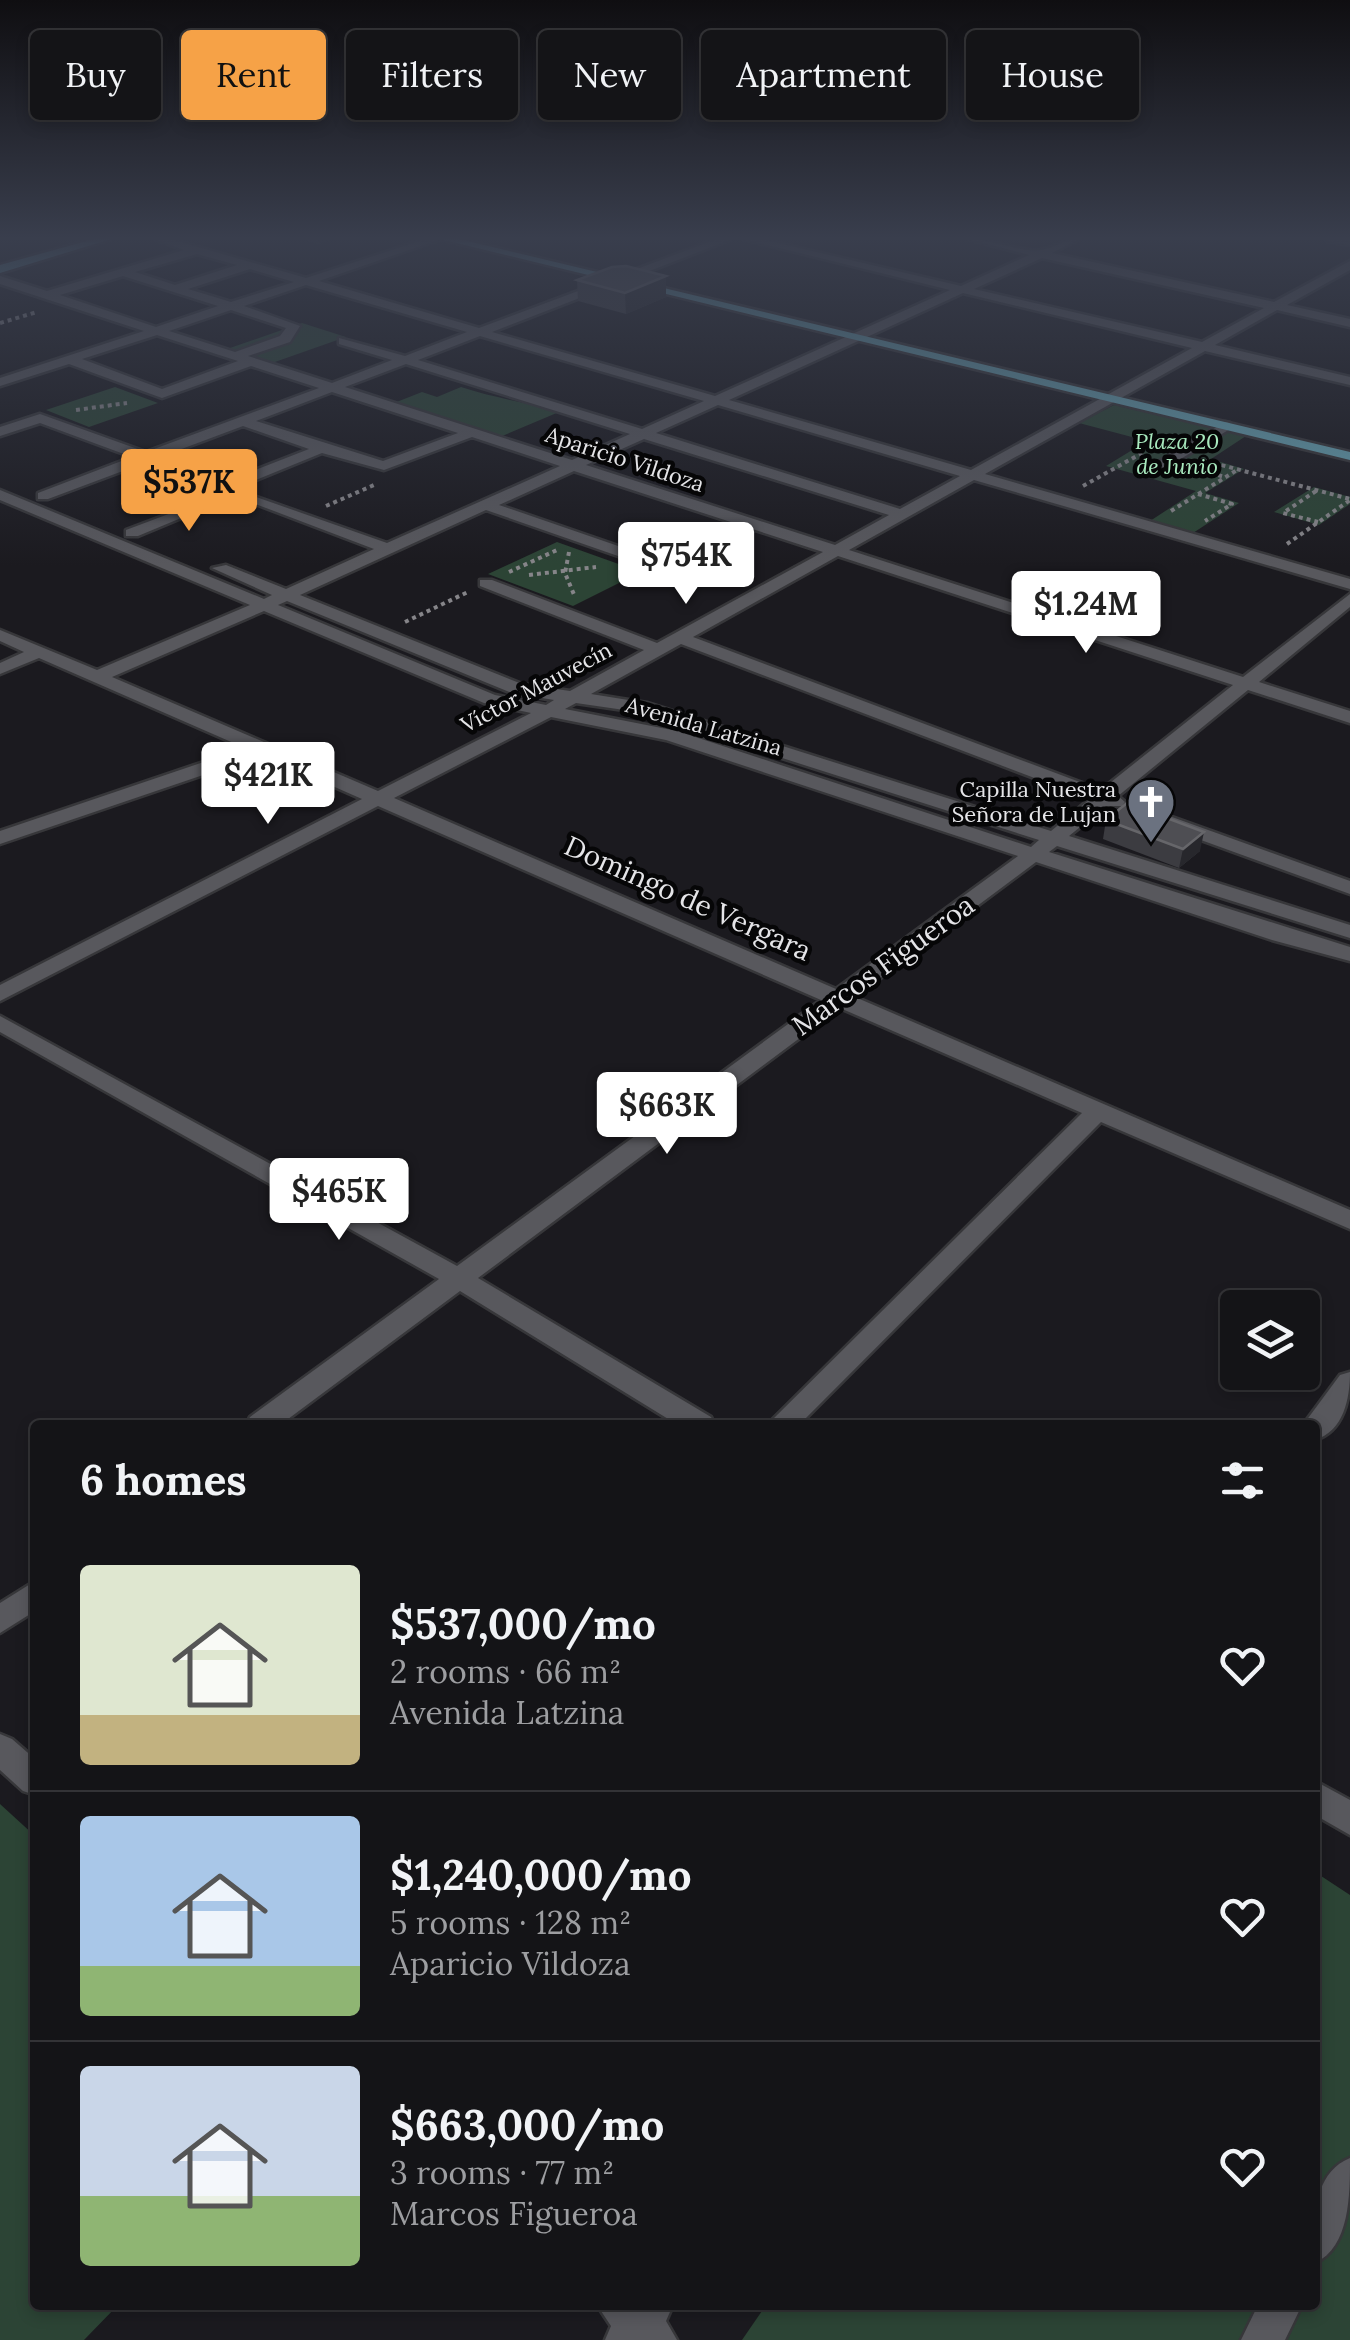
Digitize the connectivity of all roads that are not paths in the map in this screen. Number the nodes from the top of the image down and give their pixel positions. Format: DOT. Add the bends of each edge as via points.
graph roads {
  1 [pos="104,348"];
  2 [pos="210,348"];
  3 [pos="258,348"];
  4 [pos="367,348"];
  5 [pos="436,348"];
  6 [pos="540,348"];
  7 [pos="833,348"];
  8 [pos="918,348"];
  9 [pos="1200,348"];
  10 [pos="1213,348"];
  11 [pos="235,356"];
  12 [pos="69,360"];
  13 [pos="405,360"];
  14 [pos="251,361"];
  15 [pos="1350,381"];
  16 [pos="0,382"];
  17 [pos="332,387"];
  18 [pos="1115,396"];
  19 [pos="717,400"];
  20 [pos="243,420"];
  21 [pos="1225,426"];
  22 [pos="0,432"];
  23 [pos="470,433"];
  24 [pos="644,433"];
  25 [pos="323,448"];
  26 [pos="1350,448"];
  27 [pos="1350,456"];
  28 [pos="145,458"];
  29 [pos="1168,460"];
  30 [pos="572,466"];
  31 [pos="974,474"];
  32 [pos="2,485"];
  33 [pos="42,496"];
  34 [pos="233,496"];
  35 [pos="485,505"];
  36 [pos="902,514"];
  37 [pos="132,533"];
  38 [pos="388,549"];
  39 [pos="836,551"];
  40 [pos="646,561"];
  41 [pos="486,584"];
  42 [pos="1350,584"];
  43 [pos="285,595"];
  44 [pos="1350,599"];
  45 [pos="264,606"];
  46 [pos="0,635"];
  47 [pos="680,638"];
  48 [pos="658,650"];
  49 [pos="38,652"];
  50 [pos="0,669"];
  51 [pos="96,677"];
  52 [pos="1244,683"];
  53 [pos="574,696"];
  54 [pos="544,712"];
  55 [pos="1350,717"];
  56 [pos="262,749"];
  57 [pos="381,797"];
  58 [pos="1102,797"];
  59 [pos="0,838"];
  60 [pos="1042,846"];
  61 [pos="1350,888"];
  62 [pos="1350,932"];
  63 [pos="1350,954"];
  64 [pos="0,994"];
  65 [pos="840,997"];
  66 [pos="0,1023"];
  67 [pos="1096,1113"];
  68 [pos="1350,1220"];
  69 [pos="457,1277"];
  70 [pos="1350,1382"];
  71 [pos="267,1420"];
  72 [pos="693,1420"];
  73 [pos="787,1420"];
  74 [pos="1320,1421"];
  75 [pos="30,1598"];
  76 [pos="0,1620"];
  77 [pos="0,1749"];
  78 [pos="30,1776"];
  79 [pos="1320,1799"];
  80 [pos="1350,1819"];
  81 [pos="1350,2178"];
  82 [pos="1320,2234"];
  83 [pos="1278,2310"];
  84 [pos="1262,2340"];
  1 -- 12 [label="street"];
  2 -- 11 [label="street, Aparicio Vildoza"];
  3 -- 11 [label="street"];
  4 -- 13 [label="street"];
  5 -- 13 [label="street"];
  6 -- 19 [label="street"];
  7 -- 19 [label="street"];
  8 -- 18 [label="main road"];
  9 -- 18 [label="street, Víctor Mauvecín"];
  10 -- 15 [label="street"];
  11 -- 14 [label="street, Aparicio Vildoza"];
  12 -- 14 [label="street" via="162,394"];
  12 -- 16 [label="street"];
  13 -- 17 [label="street"];
  13 -- 24 [label="street"];
  14 -- 17 [label="street, Aparicio Vildoza"];
  17 -- 20 [label="street"];
  17 -- 23 [label="street, Aparicio Vildoza"];
  18 -- 21 [label="main road"];
  18 -- 26 [label="main road"];
  18 -- 31 [label="street, Víctor Mauvecín"];
  19 -- 24 [label="street"];
  19 -- 31 [label="street"];
  20 -- 25 [label="street"];
  20 -- 28 [label="street"];
  21 -- 27 [label="main road"];
  21 -- 29 [label="street"];
  22 -- 28 [label="street" via="40,418"];
  23 -- 25 [label="street" via="384,466"];
  23 -- 30 [label="street, Aparicio Vildoza"];
  24 -- 30 [label="street"];
  24 -- 36 [label="street"];
  25 -- 34 [label="street" via="240,482"];
  28 -- 33 [label="street"];
  30 -- 35 [label="street"];
  30 -- 39 [label="street, Aparicio Vildoza"];
  31 -- 36 [label="street, Víctor Mauvecín"];
  31 -- 42 [label="street"];
  32 -- 33 [label="street, Avenida Latzina"];
  32 -- 45 [label="street, Avenida Latzina"];
  33 -- 37 [label="street, Avenida Latzina"];
  34 -- 37 [label="street"];
  34 -- 38 [label="street"];
  35 -- 38 [label="street"];
  35 -- 40 [label="street"];
  36 -- 39 [label="street, Víctor Mauvecín"];
  37 -- 43 [label="street, Avenida Latzina"];
  38 -- 43 [label="street"];
  39 -- 47 [label="street, Víctor Mauvecín"];
  39 -- 52 [label="street, Aparicio Vildoza"];
  41 -- 48 [label="street"];
  43 -- 45 [label="street"];
  43 -- 53 [label="street, Avenida Latzina" via="518,689"];
  44 -- 52 [label="street, Marcos Figueroa"];
  45 -- 51 [label="street"];
  45 -- 54 [label="street, Avenida Latzina" via="490,699"];
  46 -- 49 [label="street, Domingo de Vergara"];
  47 -- 48 [label="street, Víctor Mauvecín"];
  47 -- 58 [label="street"];
  48 -- 53 [label="street, Víctor Mauvecín"];
  49 -- 50 [label="street"];
  49 -- 51 [label="street, Domingo de Vergara"];
  51 -- 56 [label="street, Domingo de Vergara"];
  52 -- 55 [label="street, Aparicio Vildoza"];
  52 -- 58 [label="street, Marcos Figueroa"];
  53 -- 54 [label="street, Víctor Mauvecín"];
  53 -- 60 [label="street, Avenida Latzina" via="642,707"];
  54 -- 57 [label="street, Víctor Mauvecín"];
  54 -- 60 [label="street, Avenida Latzina" via="670,735"];
  56 -- 57 [label="street, Domingo de Vergara"];
  56 -- 59 [label="street"];
  57 -- 64 [label="street, Víctor Mauvecín"];
  57 -- 65 [label="street, Domingo de Vergara"];
  58 -- 60 [label="street, Marcos Figueroa"];
  58 -- 61 [label="street"];
  60 -- 62 [label="street, Avenida Latzina"];
  60 -- 63 [label="street, Avenida Latzina"];
  60 -- 65 [label="street, Marcos Figueroa"];
  65 -- 67 [label="street, Domingo de Vergara"];
  65 -- 69 [label="street, Marcos Figueroa"];
  66 -- 69 [label="street"];
  67 -- 68 [label="street, Domingo de Vergara"];
  67 -- 73 [label="street"];
  69 -- 71 [label="street, Marcos Figueroa"];
  69 -- 72 [label="street"];
  70 -- 74 [label="street"];
  75 -- 76 [label="street"];
  77 -- 78 [label="street"];
  79 -- 80 [label="street"];
  81 -- 82 [label="street"];
  83 -- 84 [label="street"];
}
